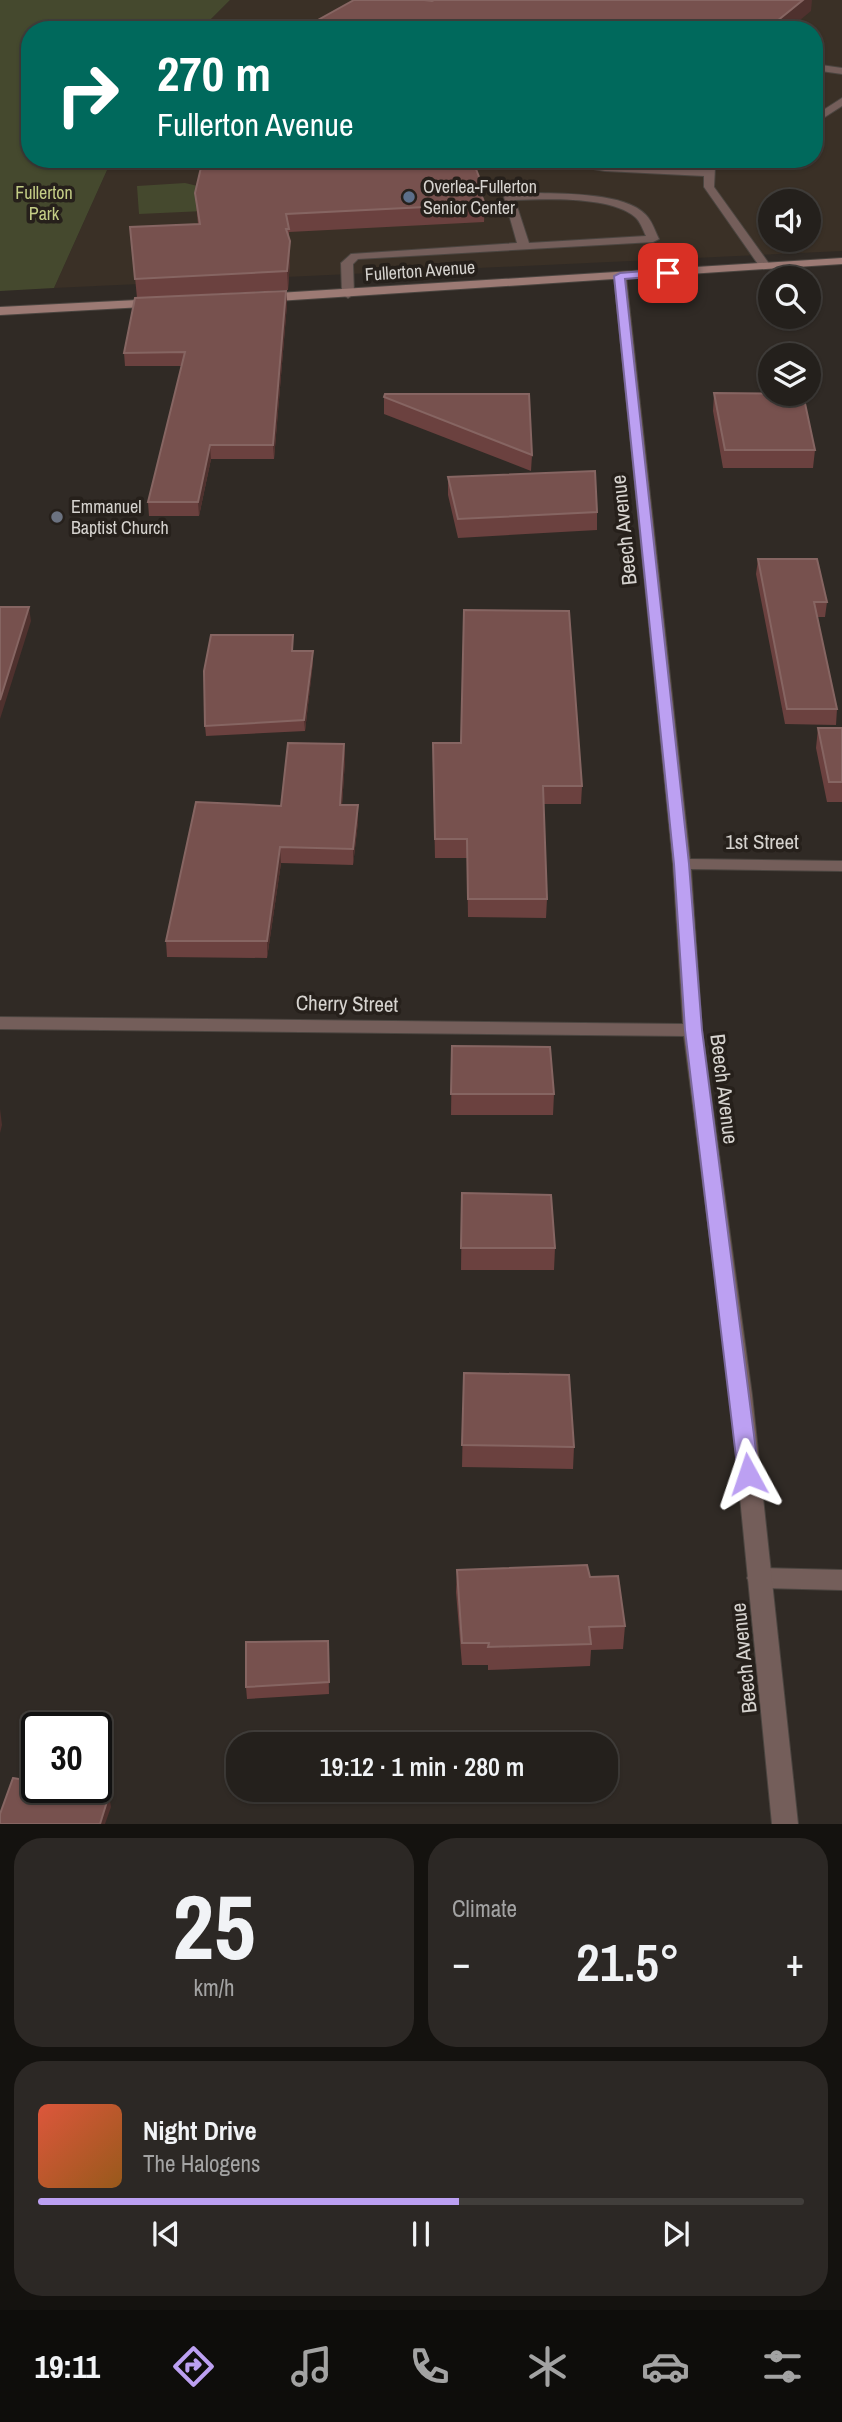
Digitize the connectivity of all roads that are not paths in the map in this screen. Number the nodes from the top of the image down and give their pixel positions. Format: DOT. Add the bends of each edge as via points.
graph roads {
  1 [pos="823,68"];
  2 [pos="842,71"];
  3 [pos="841,102"];
  4 [pos="823,115"];
  5 [pos="605,168"];
  6 [pos="710,168"];
  7 [pos="709,173"];
  8 [pos="524,246"];
  9 [pos="842,261"];
  10 [pos="764,265"];
  11 [pos="620,276"];
  12 [pos="348,294"];
  13 [pos="251,299"];
  14 [pos="167,303"];
  15 [pos="0,311"];
  16 [pos="682,864"];
  17 [pos="842,866"];
  18 [pos="0,1023"];
  19 [pos="693,1030"];
  20 [pos="759,1578"];
  21 [pos="842,1580"];
  22 [pos="785,1824"];
  1 -- 2 [label="street"];
  3 -- 4 [label="street"];
  5 -- 7 [label="street"];
  6 -- 7 [label="street"];
  7 -- 10 [label="street" via="709,187"];
  8 -- 8 [label="street" via="509,197 563,196 624,207 640,215 653,239"];
  8 -- 12 [label="street" via="355,256 347,263"];
  9 -- 10 [label="street, Fullerton Avenue"];
  10 -- 11 [label="street, Fullerton Avenue"];
  11 -- 12 [label="street, Fullerton Avenue"];
  11 -- 16 [label="street, Beech Avenue"];
  12 -- 13 [label="street, Fullerton Avenue"];
  14 -- 15 [label="street"];
  16 -- 17 [label="street, 1st Street"];
  16 -- 19 [label="street, Beech Avenue"];
  18 -- 19 [label="street, Cherry Street"];
  19 -- 20 [label="street, Beech Avenue" via="741,1395"];
  20 -- 21 [label="street"];
  20 -- 22 [label="street, Beech Avenue"];
}
